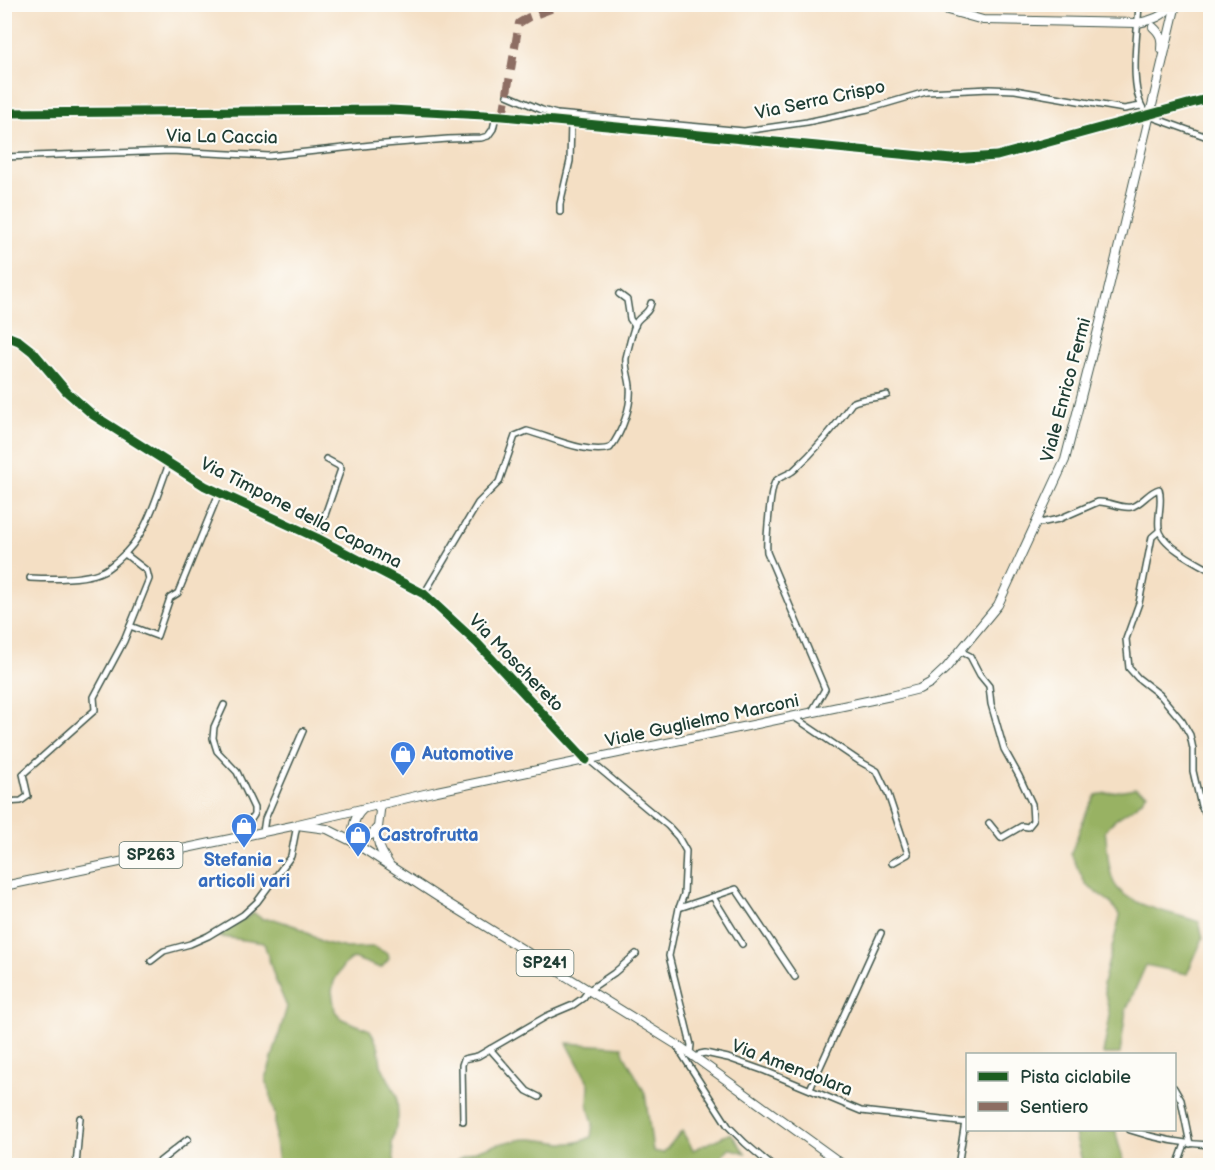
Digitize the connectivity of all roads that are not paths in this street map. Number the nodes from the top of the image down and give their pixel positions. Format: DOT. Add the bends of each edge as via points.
graph roads {
  1 [pos="926,4"];
  2 [pos="1139,4"];
  3 [pos="1174,4"];
  4 [pos="1138,23"];
  5 [pos="1153,23"];
  6 [pos="1171,25"];
  7 [pos="1161,63"];
  8 [pos="507,95"];
  9 [pos="1210,98"];
  10 [pos="1142,106"];
  11 [pos="4,113"];
  12 [pos="496,116"];
  13 [pos="1149,116"];
  14 [pos="571,122"];
  15 [pos="1210,138"];
  16 [pos="4,158"];
  17 [pos="560,212"];
  18 [pos="619,294"];
  19 [pos="651,303"];
  20 [pos="635,326"];
  21 [pos="4,335"];
  22 [pos="887,395"];
  23 [pos="326,459"];
  24 [pos="169,464"];
  25 [pos="219,493"];
  26 [pos="1035,524"];
  27 [pos="1159,531"];
  28 [pos="317,538"];
  29 [pos="125,554"];
  30 [pos="1210,570"];
  31 [pos="30,578"];
  32 [pos="421,592"];
  33 [pos="130,626"];
  34 [pos="960,651"];
  35 [pos="224,705"];
  36 [pos="811,713"];
  37 [pos="794,717"];
  38 [pos="303,732"];
  39 [pos="588,760"];
  40 [pos="4,802"];
  41 [pos="362,810"];
  42 [pos="378,810"];
  43 [pos="1210,820"];
  44 [pos="989,823"];
  45 [pos="297,825"];
  46 [pos="376,829"];
  47 [pos="263,832"];
  48 [pos="246,835"];
  49 [pos="353,842"];
  50 [pos="892,863"];
  51 [pos="389,864"];
  52 [pos="4,886"];
  53 [pos="713,897"];
  54 [pos="679,908"];
  55 [pos="881,933"];
  56 [pos="742,944"];
  57 [pos="636,954"];
  58 [pos="150,961"];
  59 [pos="795,977"];
  60 [pos="589,990"];
  61 [pos="676,1044"];
  62 [pos="490,1049"];
  63 [pos="693,1056"];
  64 [pos="810,1089"];
  65 [pos="1176,1091"];
  66 [pos="539,1097"];
  67 [pos="80,1118"];
  68 [pos="463,1121"];
  69 [pos="966,1122"];
  70 [pos="1133,1131"];
  71 [pos="188,1139"];
  72 [pos="1187,1144"];
  73 [pos="1210,1145"];
  74 [pos="76,1166"];
  75 [pos="153,1166"];
  76 [pos="772,1166"];
  77 [pos="845,1166"];
  78 [pos="958,1166"];
  79 [pos="1177,1166"];
  1 -- 4 [label="street" via="983,20"];
  2 -- 4 [label="street"];
  3 -- 5 [label="street"];
  3 -- 6 [label="street"];
  4 -- 5 [label="street"];
  4 -- 10 [label="street" via="1135,85"];
  5 -- 6 [label="street"];
  5 -- 7 [label="street" via="1162,40"];
  6 -- 7 [label="street"];
  7 -- 13 [label="street, Viale Enrico Fermi"];
  8 -- 10 [label="street, Via Serra Crispo" via="557,114 744,131 807,122 926,93 956,90 1015,90 1124,109"];
  9 -- 13 [label="street"];
  10 -- 13 [label="street"];
  11 -- 12 [label="street" via="390,110"];
  12 -- 14 [label="street"];
  12 -- 16 [label="street, Via La Caccia" via="493,129 481,138 269,156 171,151"];
  13 -- 14 [label="street" via="997,156 952,159"];
  13 -- 15 [label="street"];
  13 -- 26 [label="street, Viale Enrico Fermi / SP263" via="1071,439"];
  14 -- 17 [label="street" via="570,161"];
  18 -- 20 [label="street" via="627,300 630,320"];
  19 -- 20 [label="street"];
  20 -- 32 [label="street" via="626,367 631,394 623,423 610,448 571,445 527,431 515,436 499,482 478,503"];
  21 -- 24 [label="street, Via Timpone della Capanna" via="33,352 93,415"];
  22 -- 36 [label="street" via="852,403 792,472 775,482 767,552 824,683 823,694"];
  23 -- 28 [label="street" via="341,469"];
  24 -- 25 [label="street, Via Timpone della Capanna"];
  24 -- 29 [label="street" via="143,532"];
  25 -- 28 [label="street, Via Timpone della Capanna"];
  25 -- 33 [label="street" via="178,592 170,598 157,636"];
  26 -- 27 [label="street" via="1059,519 1098,502 1134,506 1159,489"];
  26 -- 34 [label="street, Viale Enrico Fermi / SP263" via="998,605"];
  27 -- 30 [label="street" via="1189,558"];
  27 -- 43 [label="street" via="1152,537 1140,603 1126,639 1127,654 1130,668 1169,705 1190,735 1197,793"];
  28 -- 32 [label="street, Via Timpone della Capanna"];
  29 -- 31 [label="street" via="104,571 93,574"];
  29 -- 33 [label="street" via="147,571 149,579"];
  32 -- 39 [label="street, Via Moschereto" via="477,643"];
  33 -- 40 [label="street" via="94,697 94,710 22,774 28,796 21,801"];
  34 -- 36 [label="street, Viale Guglielmo Marconi / SP263" via="936,678 919,689"];
  34 -- 44 [label="street" via="970,656 989,686 1004,749 1032,804 1033,821 1028,827 1022,826 1001,838"];
  35 -- 48 [label="street" via="213,738 217,751 237,772 254,808"];
  36 -- 37 [label="street, Viale Guglielmo Marconi / SP263"];
  37 -- 39 [label="street, Viale Guglielmo Marconi / SP263"];
  37 -- 50 [label="street" via="877,771 893,805 908,854"];
  38 -- 47 [label="street"];
  39 -- 42 [label="street, Viale Guglielmo Marconi / SP263" via="437,791"];
  39 -- 54 [label="street" via="678,837 686,851 687,871"];
  41 -- 42 [label="street, SP263"];
  41 -- 45 [label="street, SP263"];
  41 -- 49 [label="street" via="353,825"];
  42 -- 46 [label="street"];
  45 -- 47 [label="main road, SP263"];
  45 -- 49 [label="main road, SP241" via="327,829"];
  45 -- 58 [label="street" via="291,856 243,915 208,936 164,951"];
  46 -- 49 [label="street"];
  46 -- 51 [label="street"];
  47 -- 48 [label="main road, SP263"];
  48 -- 52 [label="main road, SP263"];
  49 -- 51 [label="main road, SP241"];
  51 -- 60 [label="main road, SP241"];
  53 -- 54 [label="street"];
  53 -- 56 [label="street"];
  53 -- 59 [label="street" via="736,889"];
  54 -- 63 [label="street" via="669,956"];
  55 -- 64 [label="street"];
  57 -- 60 [label="street"];
  60 -- 61 [label="main road, SP241"];
  60 -- 62 [label="street" via="573,1005"];
  61 -- 63 [label="main road, SP241"];
  61 -- 76 [label="street" via="729,1126"];
  62 -- 66 [label="street" via="526,1091"];
  62 -- 68 [label="street" via="464,1059"];
  63 -- 64 [label="street, Via Amendolara" via="705,1053 728,1058"];
  63 -- 77 [label="main road, SP241"];
  64 -- 69 [label="street, Via Amendolara" via="861,1111"];
  65 -- 72 [label="street" via="1181,1100"];
  67 -- 74 [label="street"];
  69 -- 78 [label="street"];
  70 -- 72 [label="street"];
  71 -- 75 [label="street"];
  72 -- 73 [label="street"];
  72 -- 79 [label="street"];
}
